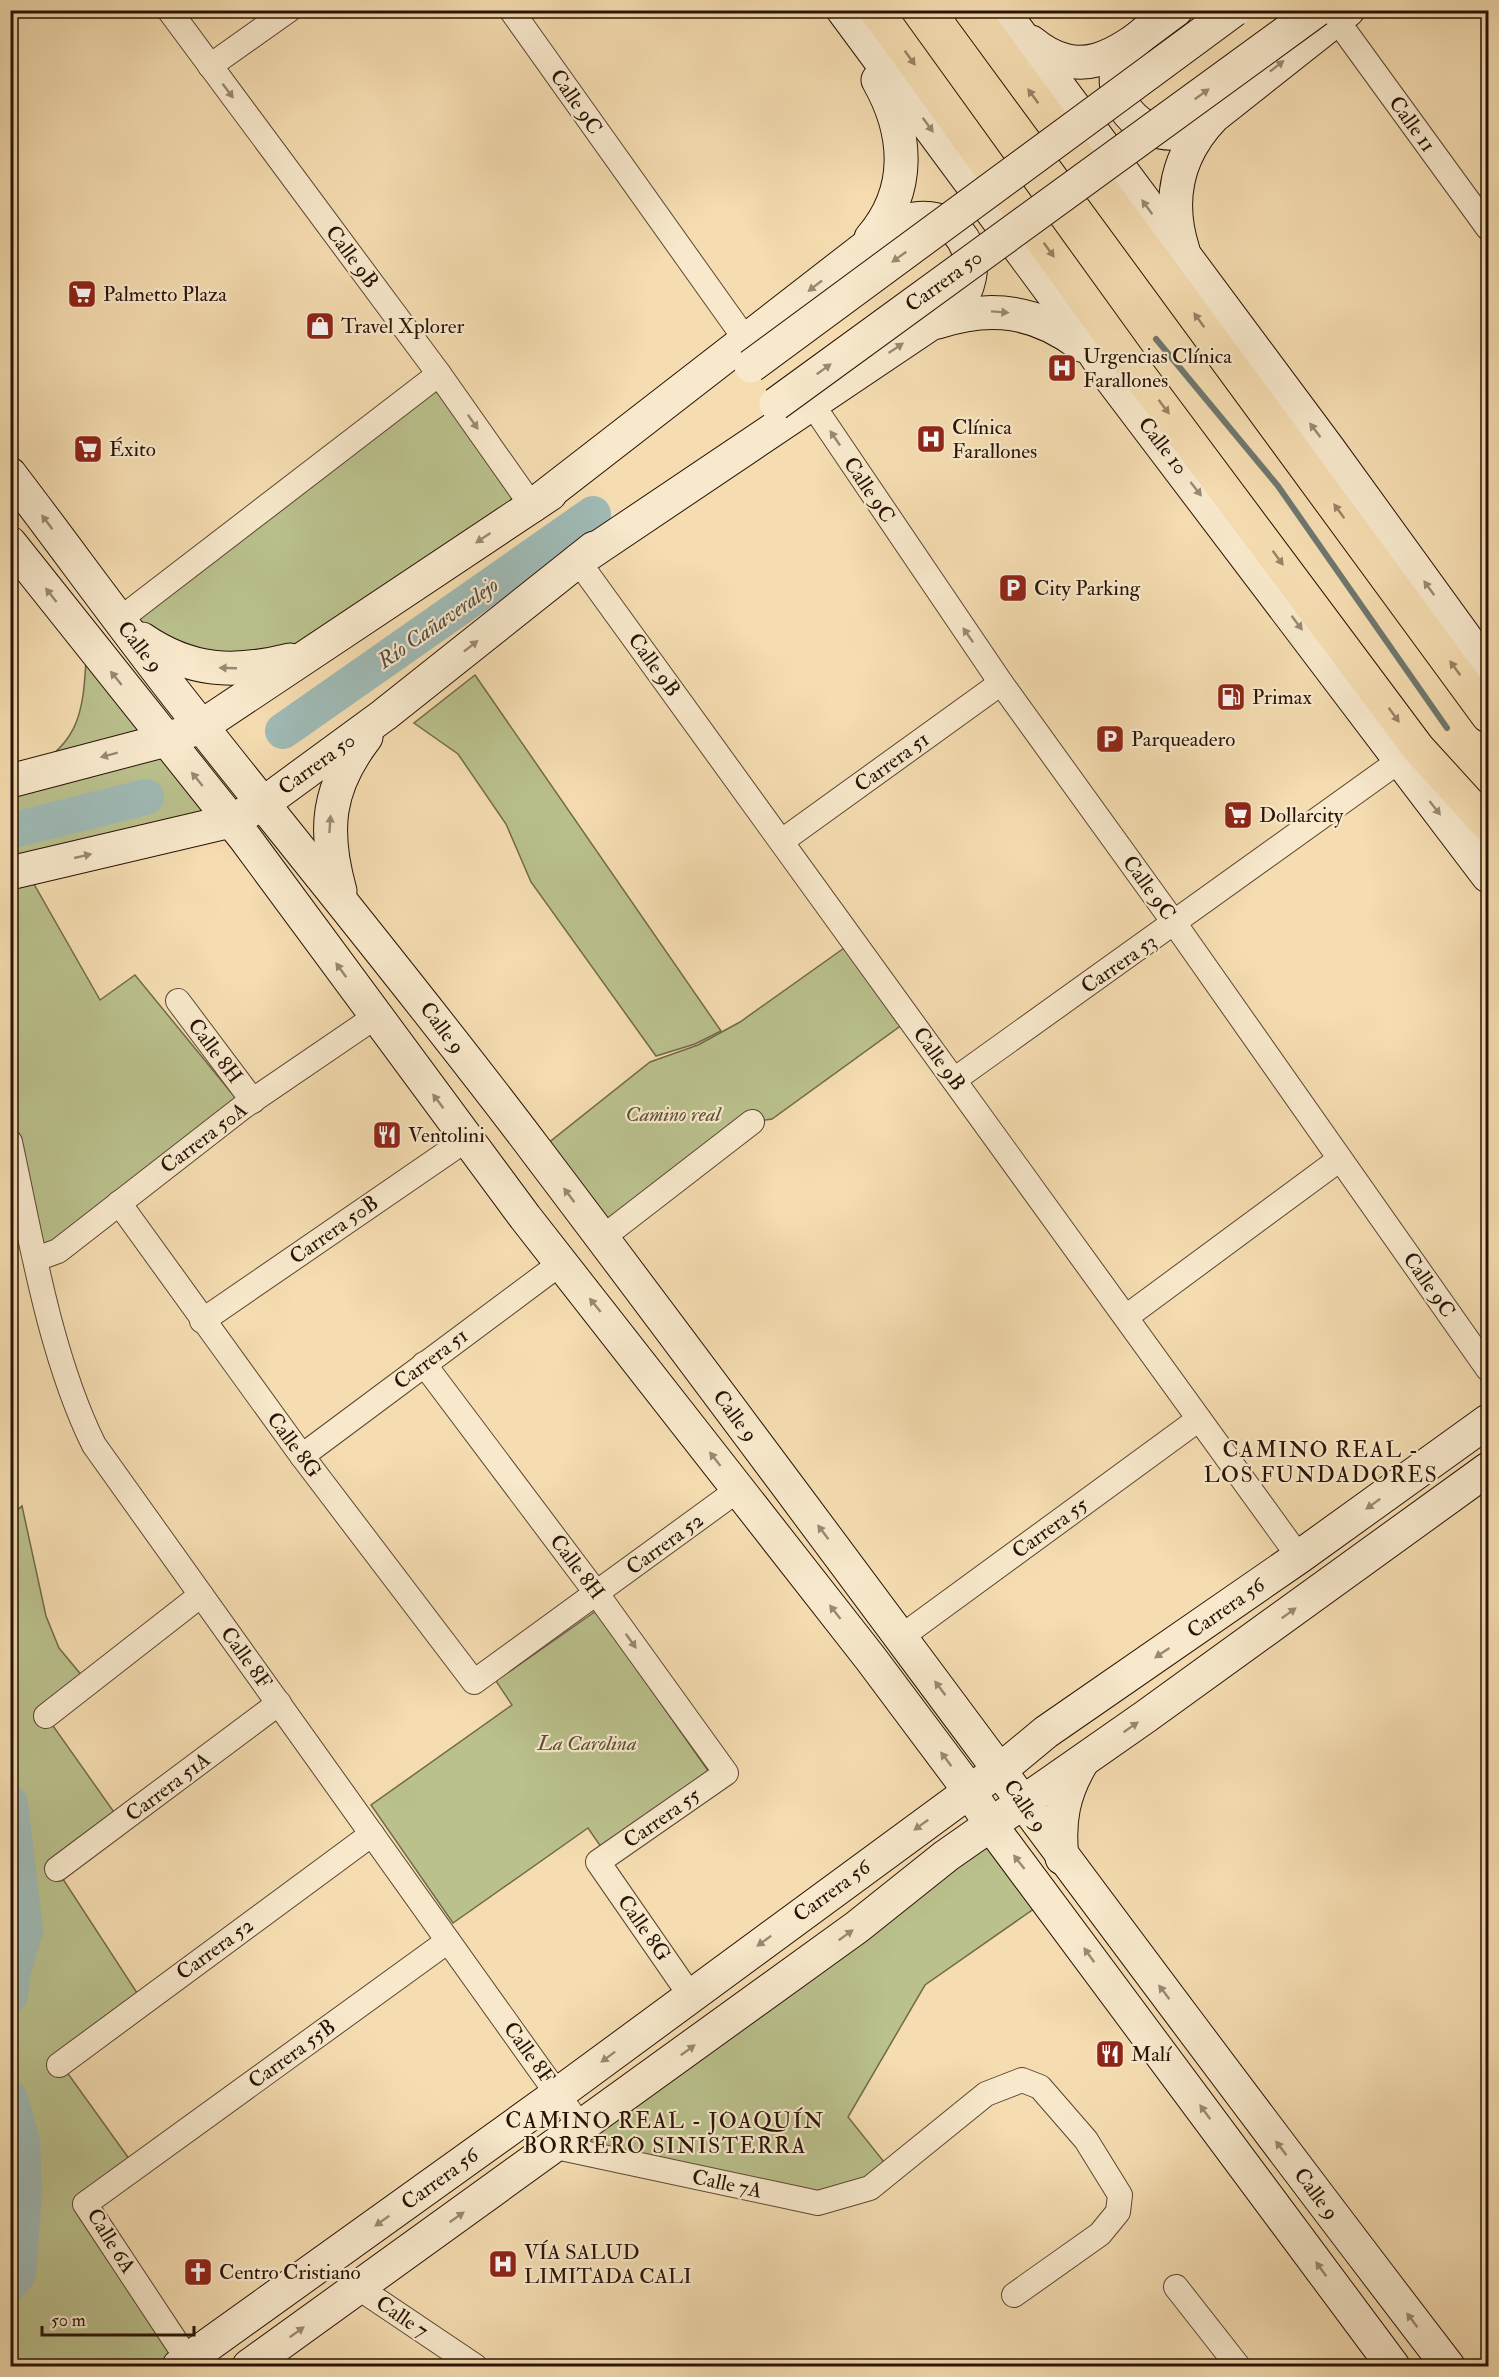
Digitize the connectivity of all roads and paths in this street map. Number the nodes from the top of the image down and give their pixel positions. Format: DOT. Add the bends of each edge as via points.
graph roads {
  1 [pos="168,10"];
  2 [pos="289,10"];
  3 [pos="511,10"];
  4 [pos="841,10"];
  5 [pos="876,10"];
  6 [pos="970,10"];
  7 [pos="1176,10"];
  8 [pos="1234,10"];
  9 [pos="1334,13"];
  10 [pos="1011,22"];
  11 [pos="1144,33"];
  12 [pos="210,66"];
  13 [pos="1214,116"];
  14 [pos="1488,228"];
  15 [pos="862,250"];
  16 [pos="1194,271"];
  17 [pos="924,330"];
  18 [pos="748,353"];
  19 [pos="439,374"];
  20 [pos="1109,376"];
  21 [pos="812,404"];
  22 [pos="10,474"];
  23 [pos="532,506"];
  24 [pos="1234,519"];
  25 [pos="11,544"];
  26 [pos="72,556"];
  27 [pos="578,561"];
  28 [pos="119,620"];
  29 [pos="306,656"];
  30 [pos="1488,669"];
  31 [pos="1001,683"];
  32 [pos="384,715"];
  33 [pos="1488,716"];
  34 [pos="207,732"];
  35 [pos="170,746"];
  36 [pos="1408,754"];
  37 [pos="10,781"];
  38 [pos="258,796"];
  39 [pos="225,814"];
  40 [pos="1488,825"];
  41 [pos="782,841"];
  42 [pos="10,873"];
  43 [pos="1488,876"];
  44 [pos="343,902"];
  45 [pos="1175,924"];
  46 [pos="178,1000"];
  47 [pos="375,1017"];
  48 [pos="954,1080"];
  49 [pos="253,1101"];
  50 [pos="752,1122"];
  51 [pos="466,1138"];
  52 [pos="10,1142"];
  53 [pos="537,1152"];
  54 [pos="1340,1159"];
  55 [pos="119,1203"];
  56 [pos="525,1217"];
  57 [pos="602,1238"];
  58 [pos="36,1259"];
  59 [pos="561,1263"];
  60 [pos="1126,1317"];
  61 [pos="202,1320"];
  62 [pos="626,1344"];
  63 [pos="693,1360"];
  64 [pos="424,1364"];
  65 [pos="1488,1369"];
  66 [pos="1199,1419"];
  67 [pos="1488,1421"];
  68 [pos="302,1456"];
  69 [pos="1488,1469"];
  70 [pos="739,1490"];
  71 [pos="1299,1557"];
  72 [pos="597,1594"];
  73 [pos="201,1595"];
  74 [pos="901,1637"];
  75 [pos="474,1682"];
  76 [pos="279,1703"];
  77 [pos="46,1716"];
  78 [pos="965,1723"];
  79 [pos="1046,1732"];
  80 [pos="1083,1760"];
  81 [pos="999,1769"];
  82 [pos="726,1773"];
  83 [pos="968,1791"];
  84 [pos="1023,1802"];
  85 [pos="991,1824"];
  86 [pos="372,1834"];
  87 [pos="1062,1858"];
  88 [pos="598,1862"];
  89 [pos="57,1869"];
  90 [pos="448,1941"];
  91 [pos="690,1995"];
  92 [pos="59,2065"];
  93 [pos="558,2094"];
  94 [pos="569,2137"];
  95 [pos="135,2167"];
  96 [pos="1354,2244"];
  97 [pos="1176,2287"];
  98 [pos="358,2288"];
  99 [pos="1014,2295"];
  100 [pos="1355,2314"];
  101 [pos="183,2363"];
  102 [pos="1389,2365"];
  103 [pos="249,2367"];
  104 [pos="476,2367"];
  105 [pos="1238,2367"];
  106 [pos="1448,2367"];
  1 -- 12 [label="street, Calle 9B"];
  2 -- 12 [label="street"];
  3 -- 18 [label="street, Calle 9C"];
  4 -- 15 [label="main road" via="888,100 902,143 902,170 892,206"];
  4 -- 20 [label="main road, Calle 10, one-way"];
  5 -- 24 [label="main road, Calle 10, one-way" via="1129,360"];
  33 -- 6 [label="main road, one-way"];
  7 -- 11 [label="main road"];
  8 -- 18 [label="main road, one-way, bridge"];
  13 -- 9 [label="main road, one-way"];
  9 -- 14 [label="street, Calle 11"];
  27 -- 9 [label="main road, Carrera 50, one-way, bridge" via="776,404"];
  10 -- 11 [label="main road" via="1043,53 1065,62 1102,60 1120,52"];
  16 -- 10 [label="main road, one-way"];
  11 -- 13 [label="main road" via="1125,50 1119,62 1116,87 1125,110 1144,127 1168,134 1192,129"];
  12 -- 19 [label="street, Calle 9B, one-way"];
  13 -- 16 [label="main road" via="1188,149 1176,189 1177,227"];
  15 -- 17 [label="main road" via="900,223 924,218 947,225 964,241 972,264 968,288 954,308"];
  15 -- 18 [label="main road, one-way"];
  30 -- 16 [label="main road, one-way"];
  17 -- 20 [label="main road, one-way" via="970,313 1018,314 1043,321 1066,334"];
  21 -- 17 [label="main road, Carrera 50, one-way"];
  18 -- 23 [label="main road"];
  19 -- 23 [label="street, Calle 9B, one-way"];
  19 -- 28 [label="street"];
  20 -- 24 [label="main road, Calle 10, one-way"];
  21 -- 27 [label="main road, Carrera 50"];
  31 -- 21 [label="street, Calle 9C, one-way"];
  26 -- 22 [label="main road, Calle 9, one-way"];
  23 -- 29 [label="main road, one-way"];
  24 -- 36 [label="main road, Calle 10, one-way"];
  25 -- 26 [label="main road"];
  35 -- 25 [label="main road, Calle 9, one-way"];
  26 -- 28 [label="main road, Calle 9"];
  32 -- 27 [label="main road, Carrera 50, one-way"];
  27 -- 41 [label="street, Calle 9B"];
  29 -- 28 [label="main road, one-way" via="246,669 189,664 163,653"];
  28 -- 34 [label="main road, Calle 9"];
  29 -- 34 [label="main road"];
  31 -- 41 [label="street, Carrera 51"];
  31 -- 45 [label="street, Calle 9C"];
  32 -- 38 [label="main road, Carrera 50"];
  44 -- 32 [label="main road, one-way" via="331,853 331,810 348,763"];
  34 -- 35 [label="main road"];
  34 -- 38 [label="main road, Calle 9"];
  35 -- 37 [label="main road, one-way"];
  39 -- 35 [label="main road, Calle 9, one-way"];
  36 -- 40 [label="main road, Calle 10"];
  36 -- 43 [label="main road, Calle 10, one-way"];
  36 -- 45 [label="street, Carrera 53"];
  38 -- 39 [label="main road, Carrera 50"];
  38 -- 44 [label="main road, Calle 9"];
  42 -- 39 [label="main road, Carrera 50, one-way"];
  47 -- 39 [label="main road, Calle 9, one-way"];
  41 -- 48 [label="street, Calle 9B"];
  44 -- 53 [label="main road, Calle 9"];
  45 -- 48 [label="street, Carrera 53"];
  45 -- 54 [label="street, Calle 9C"];
  46 -- 49 [label="street, Calle 8H"];
  47 -- 49 [label="street, Carrera 50A"];
  51 -- 47 [label="main road, Calle 9, one-way"];
  48 -- 60 [label="street, Calle 9B"];
  49 -- 55 [label="street, Carrera 50A"];
  50 -- 57 [label="street"];
  51 -- 56 [label="main road, Calle 9"];
  51 -- 61 [label="street, Carrera 50B"];
  52 -- 58 [label="street, Calle 8F"];
  53 -- 56 [label="main road"];
  57 -- 53 [label="main road, Calle 9, one-way"];
  54 -- 60 [label="street"];
  54 -- 65 [label="street, Calle 9C"];
  55 -- 58 [label="street, Carrera 50A" via="58,1251"];
  55 -- 61 [label="street, Calle 8G"];
  56 -- 59 [label="main road, Calle 9"];
  57 -- 63 [label="main road, Calle 9"];
  58 -- 73 [label="street, Calle 8F" via="74,1405 89,1435"];
  62 -- 59 [label="main road, Calle 9, one-way"];
  59 -- 64 [label="street, Carrera 51"];
  60 -- 66 [label="street, Calle 9B"];
  61 -- 68 [label="street, Calle 8G"];
  62 -- 63 [label="main road"];
  70 -- 62 [label="main road, Calle 9, one-way"];
  74 -- 63 [label="main road, Calle 9, one-way"];
  64 -- 68 [label="street, Carrera 51"];
  64 -- 72 [label="street, Calle 8H"];
  66 -- 71 [label="street, Calle 9B"];
  66 -- 74 [label="street, Carrera 55"];
  67 -- 71 [label="main road, Carrera 56, one-way"];
  68 -- 75 [label="street, Calle 8G"];
  80 -- 69 [label="main road, Carrera 56, one-way"];
  70 -- 72 [label="street, Carrera 52"];
  83 -- 70 [label="main road, Calle 9, one-way"];
  71 -- 79 [label="main road, Carrera 56, one-way"];
  72 -- 75 [label="street, Carrera 52"];
  72 -- 82 [label="street, Calle 8H, one-way"];
  73 -- 76 [label="street, Calle 8F"];
  73 -- 77 [label="street"];
  78 -- 74 [label="main road, Calle 9, one-way"];
  76 -- 86 [label="street, Calle 8F"];
  76 -- 89 [label="street, Carrera 51A"];
  78 -- 79 [label="main road" via="1004,1736"];
  78 -- 81 [label="main road, Calle 9"];
  79 -- 81 [label="main road, Carrera 56"];
  80 -- 84 [label="main road, Carrera 56"];
  80 -- 87 [label="main road" via="1061,1807"];
  81 -- 83 [label="main road, Carrera 56"];
  81 -- 84 [label="main road, Calle 9"];
  82 -- 88 [label="street, Carrera 55"];
  83 -- 85 [label="main road, Calle 9"];
  83 -- 91 [label="main road, Carrera 56, one-way"];
  84 -- 85 [label="main road, Carrera 56"];
  84 -- 87 [label="main road, Calle 9"];
  94 -- 85 [label="main road, Carrera 56, one-way"];
  100 -- 85 [label="main road, Calle 9, one-way"];
  86 -- 90 [label="street, Calle 8F"];
  86 -- 92 [label="street, Carrera 52"];
  96 -- 87 [label="main road, Calle 9, one-way"];
  88 -- 91 [label="street, Calle 8G"];
  90 -- 93 [label="street, Calle 8F"];
  90 -- 95 [label="street, Carrera 55B"];
  91 -- 93 [label="main road, Carrera 56, one-way"];
  93 -- 94 [label="street, Calle 8F"];
  93 -- 101 [label="main road, Carrera 56, one-way"];
  98 -- 94 [label="main road, Carrera 56, one-way"];
  94 -- 99 [label="street, Calle 7A" via="818,2203 870,2188 986,2094 1022,2080 1040,2086 1086,2140 1120,2195 1118,2212 1100,2234"];
  95 -- 101 [label="street, Calle 6A" via="85,2204"];
  96 -- 100 [label="main road"];
  106 -- 96 [label="main road, Calle 9, one-way"];
  97 -- 105 [label="street"];
  103 -- 98 [label="main road, Carrera 56, one-way"];
  98 -- 104 [label="street, Calle 7"];
  100 -- 102 [label="main road, Calle 9"];
}
